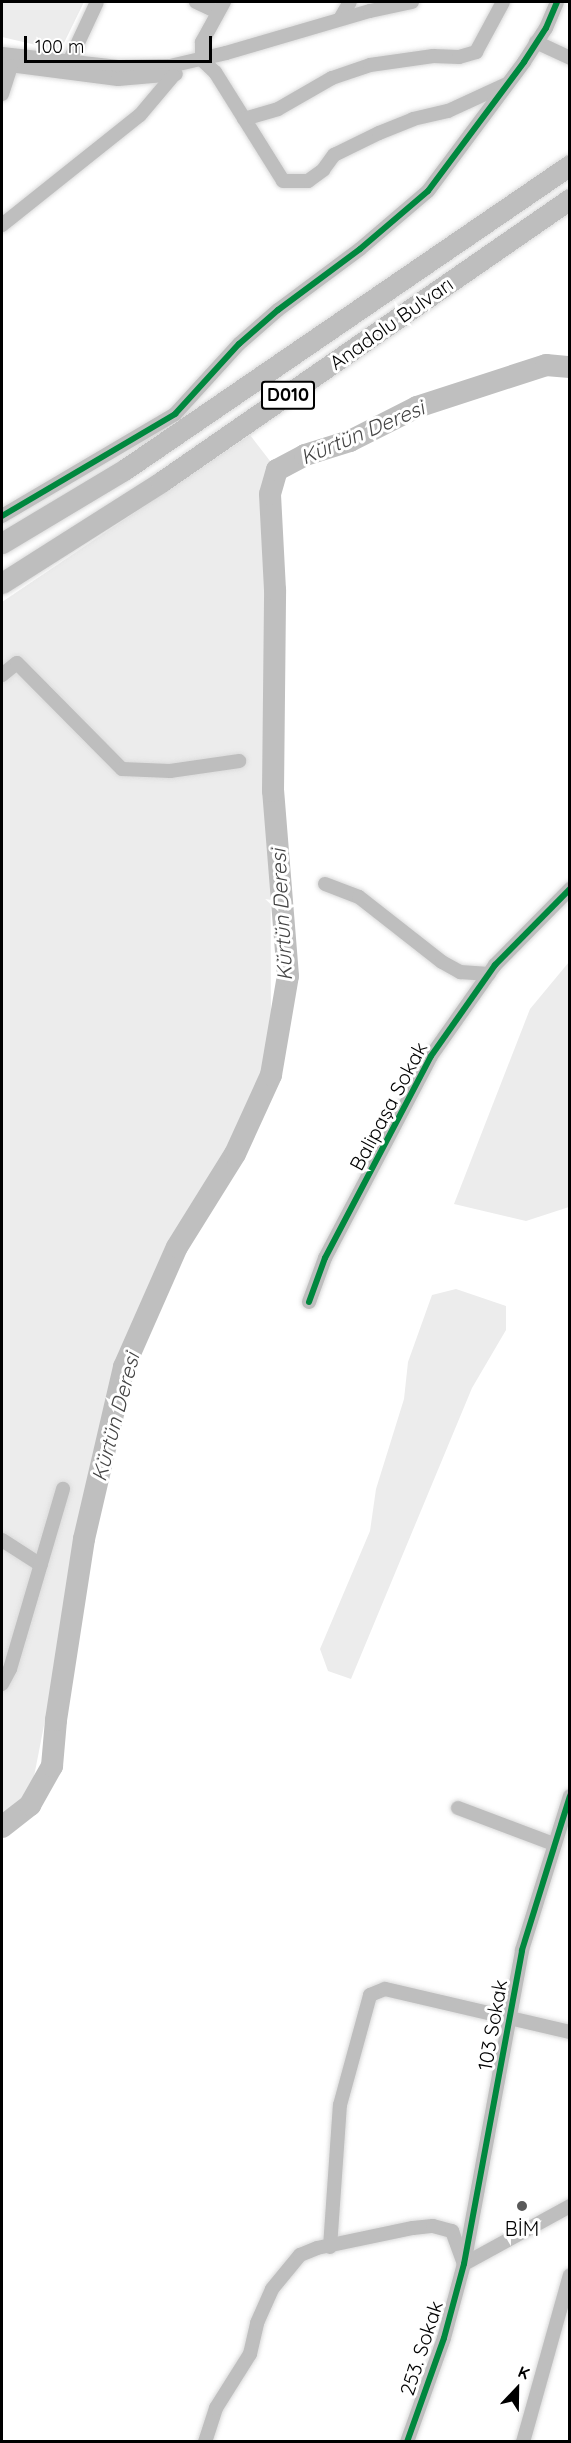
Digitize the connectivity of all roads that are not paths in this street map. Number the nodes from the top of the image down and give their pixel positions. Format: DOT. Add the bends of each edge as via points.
graph roads {
  1 [pos="97,2"];
  2 [pos="196,2"];
  3 [pos="350,2"];
  4 [pos="412,2"];
  5 [pos="503,2"];
  6 [pos="557,2"];
  7 [pos="220,7"];
  8 [pos="340,19"];
  9 [pos="536,42"];
  10 [pos="570,58"];
  11 [pos="7,60"];
  12 [pos="202,60"];
  13 [pos="69,62"];
  14 [pos="172,76"];
  15 [pos="509,83"];
  16 [pos="2,94"];
  17 [pos="244,119"];
  18 [pos="570,165"];
  19 [pos="570,199"];
  20 [pos="2,225"];
  21 [pos="2,516"];
  22 [pos="2,543"];
  23 [pos="2,583"];
  24 [pos="2,675"];
  25 [pos="239,761"];
  26 [pos="325,884"];
  27 [pos="570,889"];
  28 [pos="489,974"];
  29 [pos="309,1302"];
  30 [pos="63,1490"];
  31 [pos="2,1540"];
  32 [pos="41,1565"];
  33 [pos="6,1666"];
  34 [pos="2,1684"];
  35 [pos="570,1796"];
  36 [pos="458,1808"];
  37 [pos="554,1844"];
  38 [pos="509,2020"];
  39 [pos="570,2032"];
  40 [pos="570,2206"];
  41 [pos="330,2247"];
  42 [pos="464,2264"];
  43 [pos="570,2275"];
  44 [pos="205,2442"];
  45 [pos="407,2442"];
  46 [pos="523,2442"];
  1 -- 13 [label="street"];
  2 -- 7 [label="street"];
  3 -- 8 [label="street"];
  4 -- 8 [label="street"];
  5 -- 17 [label="street" via="476,52 370,65 332,78 279,109"];
  6 -- 9 [label="street"];
  7 -- 12 [label="street" via="202,42"];
  8 -- 12 [label="street"];
  9 -- 10 [label="street"];
  9 -- 15 [label="street"];
  11 -- 13 [label="street"];
  11 -- 14 [label="street" via="118,79"];
  11 -- 16 [label="street"];
  12 -- 13 [label="street" via="170,66 118,67"];
  12 -- 14 [label="street"];
  12 -- 17 [label="street" via="215,72"];
  14 -- 20 [label="street" via="140,115"];
  15 -- 17 [label="street" via="448,111 413,119 379,133 334,155 308,181 283,181"];
  15 -- 21 [label="street" via="428,191 239,344 176,414"];
  18 -- 22 [label="highway, Anadolu Bulvarı / D010" via="143,457"];
  19 -- 23 [label="highway, Anadolu Bulvarı / D010" via="161,483"];
  24 -- 25 [label="street" via="17,663 122,769 170,771"];
  26 -- 28 [label="street" via="359,897 460,972"];
  27 -- 28 [label="street, Balipaşa Sokak"];
  28 -- 29 [label="street, Balipaşa Sokak" via="431,1056 411,1092 325,1258"];
  30 -- 32 [label="street"];
  31 -- 32 [label="street"];
  32 -- 33 [label="street"];
  33 -- 34 [label="street"];
  35 -- 37 [label="street, 103 Sokak"];
  36 -- 37 [label="street"];
  37 -- 38 [label="street, 103 Sokak" via="522,1950"];
  38 -- 39 [label="street"];
  38 -- 41 [label="street" via="385,1989 370,1995 340,2105"];
  38 -- 42 [label="street, 103 Sokak"];
  40 -- 42 [label="street"];
  41 -- 42 [label="street" via="433,2226 452,2231"];
  41 -- 44 [label="street" via="300,2255 272,2289 257,2323 250,2354 216,2408"];
  42 -- 45 [label="street, 253. Sokak" via="444,2337"];
  43 -- 46 [label="street"];
}
